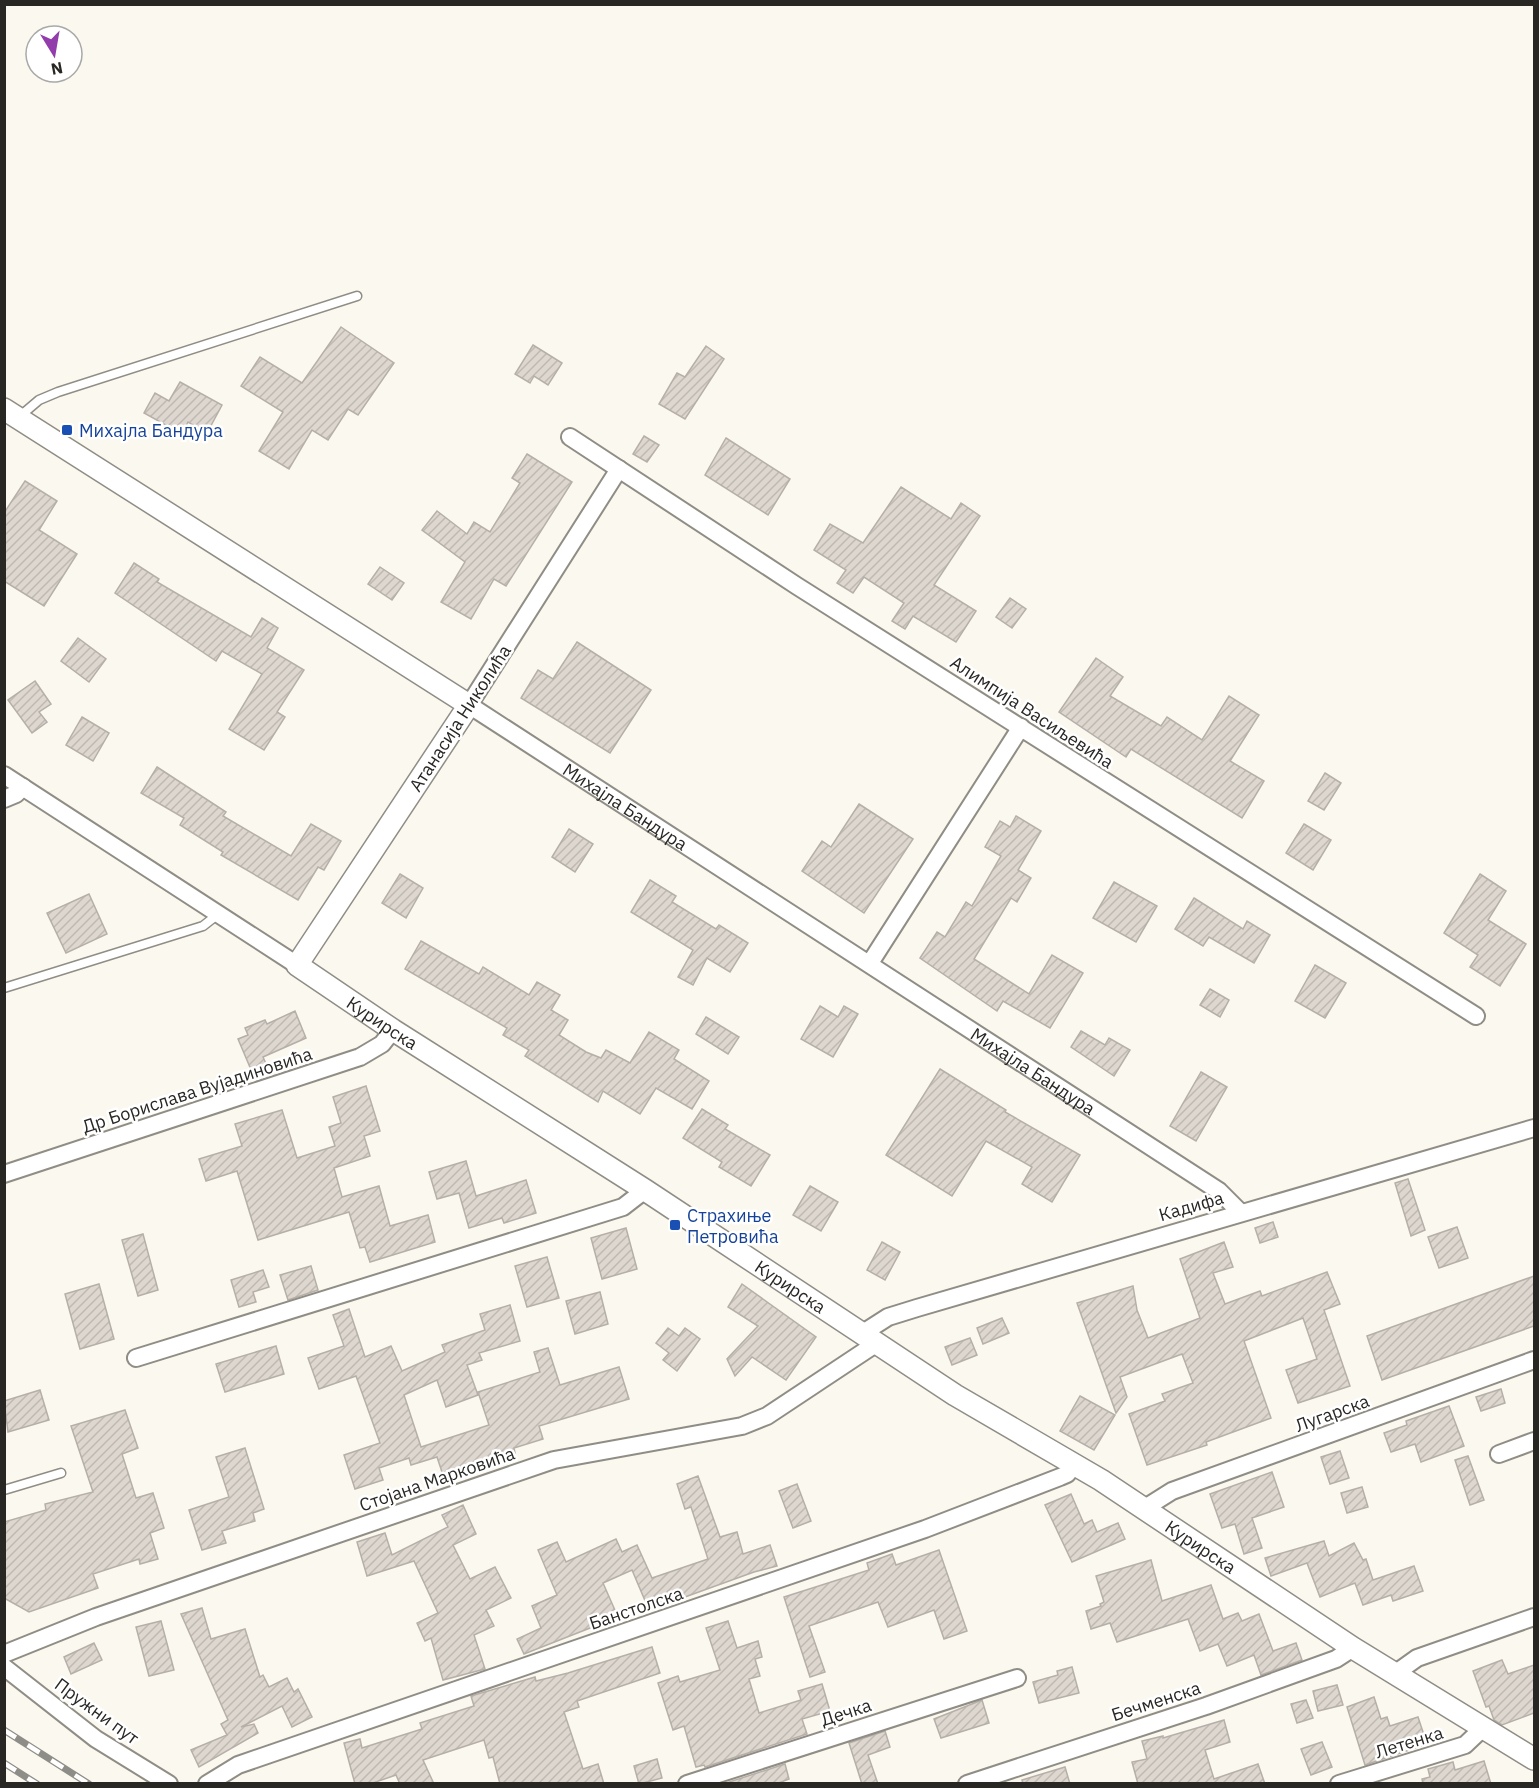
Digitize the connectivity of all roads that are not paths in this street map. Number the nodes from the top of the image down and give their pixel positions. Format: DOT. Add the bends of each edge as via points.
graph roads {
  1 [pos="357,296"];
  2 [pos="12,413"];
  3 [pos="570,437"];
  4 [pos="620,469"];
  5 [pos="469,705"];
  6 [pos="1021,728"];
  7 [pos="4,775"];
  8 [pos="23,787"];
  9 [pos="4,799"];
  10 [pos="217,915"];
  11 [pos="870,963"];
  12 [pos="297,965"];
  13 [pos="4,988"];
  14 [pos="1476,1016"];
  15 [pos="393,1030"];
  16 [pos="1534,1128"];
  17 [pos="4,1174"];
  18 [pos="645,1190"];
  19 [pos="1239,1212"];
  20 [pos="870,1338"];
  21 [pos="136,1358"];
  22 [pos="1534,1360"];
  23 [pos="1534,1441"];
  24 [pos="1499,1454"];
  25 [pos="1075,1464"];
  26 [pos="61,1473"];
  27 [pos="4,1490"];
  28 [pos="1146,1509"];
  29 [pos="1534,1617"];
  30 [pos="1353,1648"];
  31 [pos="4,1654"];
  32 [pos="4,1667"];
  33 [pos="1396,1673"];
  34 [pos="1017,1678"];
  35 [pos="1484,1727"];
  36 [pos="1534,1758"];
  37 [pos="169,1784"];
  38 [pos="207,1784"];
  39 [pos="687,1784"];
  40 [pos="967,1784"];
  41 [pos="1339,1784"];
  1 -- 2 [label="lane" via="58,392"];
  2 -- 5 [label="street, Михајла Бандура"];
  3 -- 4 [label="street, Алимпија Васиљевића"];
  4 -- 5 [label="street, Атанасија Николића"];
  4 -- 6 [label="street, Алимпија Васиљевића"];
  5 -- 11 [label="street, Михајла Бандура"];
  5 -- 12 [label="street, Атанасија Николића"];
  6 -- 11 [label="street"];
  6 -- 14 [label="street, Алимпија Васиљевића"];
  7 -- 8 [label="street, Курирска"];
  8 -- 9 [label="street"];
  8 -- 10 [label="street, Курирска"];
  10 -- 12 [label="street, Курирска"];
  10 -- 13 [label="lane" via="203,926"];
  11 -- 19 [label="street, Михајла Бандура" via="1219,1191"];
  12 -- 15 [label="street, Курирска"];
  15 -- 17 [label="street, Др Борислава Вујадиновића" via="382,1044 360,1057"];
  15 -- 18 [label="street, Курирска"];
  16 -- 19 [label="street, Кадифа"];
  18 -- 20 [label="street, Курирска"];
  18 -- 21 [label="street" via="623,1207"];
  19 -- 20 [label="street, Кадифа" via="888,1317"];
  20 -- 25 [label="street, Курирска" via="970,1405"];
  20 -- 31 [label="street, Стојана Марковића" via="854,1360 767,1416 742,1426 554,1460 96,1617"];
  22 -- 28 [label="street, Лугарска" via="1172,1491"];
  23 -- 24 [label="street"];
  25 -- 28 [label="street, Курирска"];
  25 -- 38 [label="street, Банстолска" via="1067,1474 925,1529 238,1765"];
  26 -- 27 [label="lane"];
  28 -- 30 [label="street, Курирска"];
  29 -- 33 [label="street" via="1417,1658"];
  30 -- 33 [label="street, Курирска"];
  30 -- 40 [label="street, Бечменска" via="1336,1659 1206,1706"];
  32 -- 37 [label="street, Пружни пут" via="96,1739"];
  33 -- 35 [label="street, Курирска"];
  34 -- 39 [label="street, Дечка"];
  35 -- 36 [label="street, Курирска"];
  35 -- 41 [label="street, Летенка" via="1465,1745"];
}
